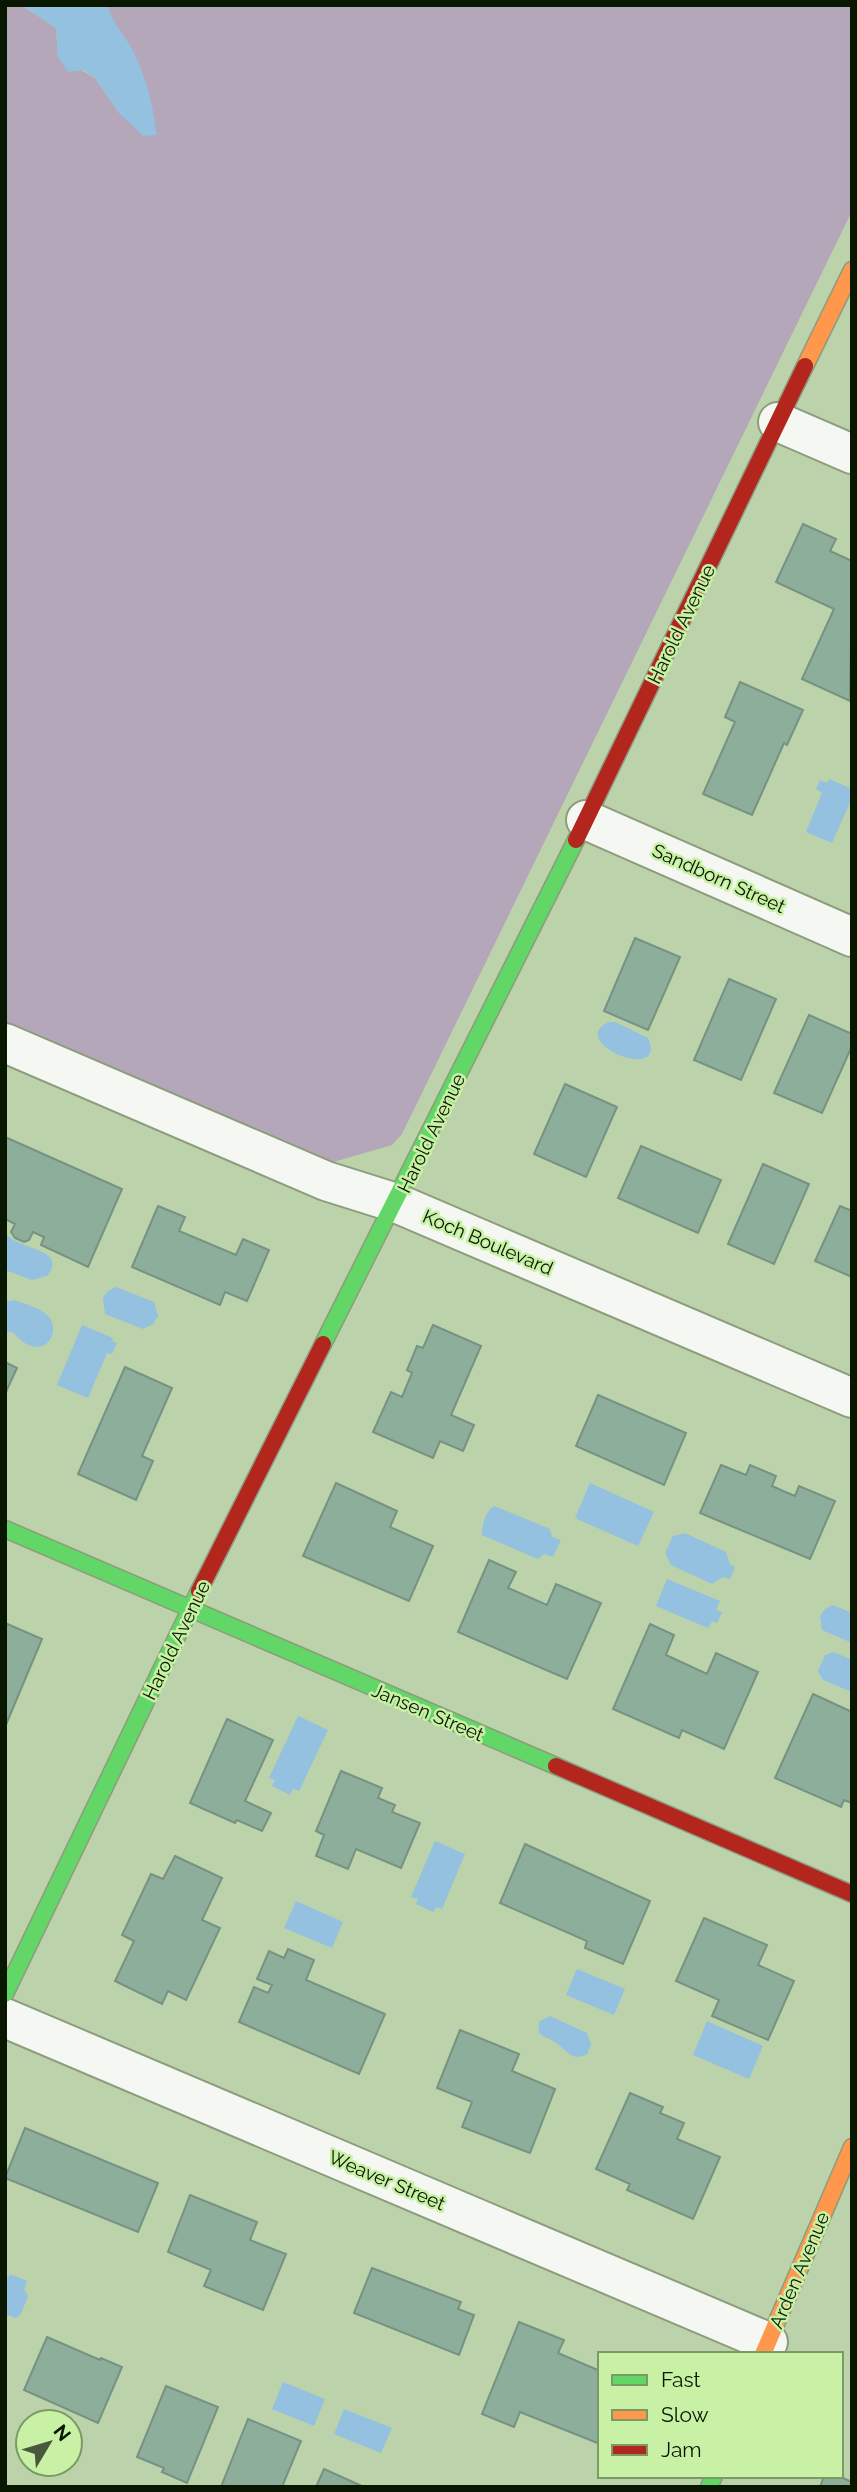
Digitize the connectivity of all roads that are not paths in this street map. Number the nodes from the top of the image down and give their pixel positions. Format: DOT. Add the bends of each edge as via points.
graph roads {
  1 [pos="852,270"];
  2 [pos="778,422"];
  3 [pos="852,454"];
  4 [pos="586,820"];
  5 [pos="852,937"];
  6 [pos="5,1043"];
  7 [pos="396,1203"];
  8 [pos="852,1398"];
  9 [pos="5,1529"];
  10 [pos="190,1609"];
  11 [pos="852,1894"];
  12 [pos="5,1994"];
  13 [pos="5,2018"];
  14 [pos="852,2147"];
  15 [pos="766,2348"];
  1 -- 2 [label="street, Harold Avenue"];
  2 -- 3 [label="street"];
  2 -- 4 [label="street, Harold Avenue"];
  4 -- 5 [label="street, Sandborn Street"];
  4 -- 7 [label="street, Harold Avenue"];
  6 -- 7 [label="street, Koch Boulevard" via="326,1181"];
  7 -- 8 [label="street, Koch Boulevard"];
  7 -- 10 [label="street, Harold Avenue"];
  9 -- 10 [label="street, Jansen Street"];
  10 -- 11 [label="street, Jansen Street"];
  10 -- 12 [label="street, Harold Avenue"];
  13 -- 15 [label="street, Weaver Street"];
  14 -- 15 [label="street, Arden Avenue"];
}
